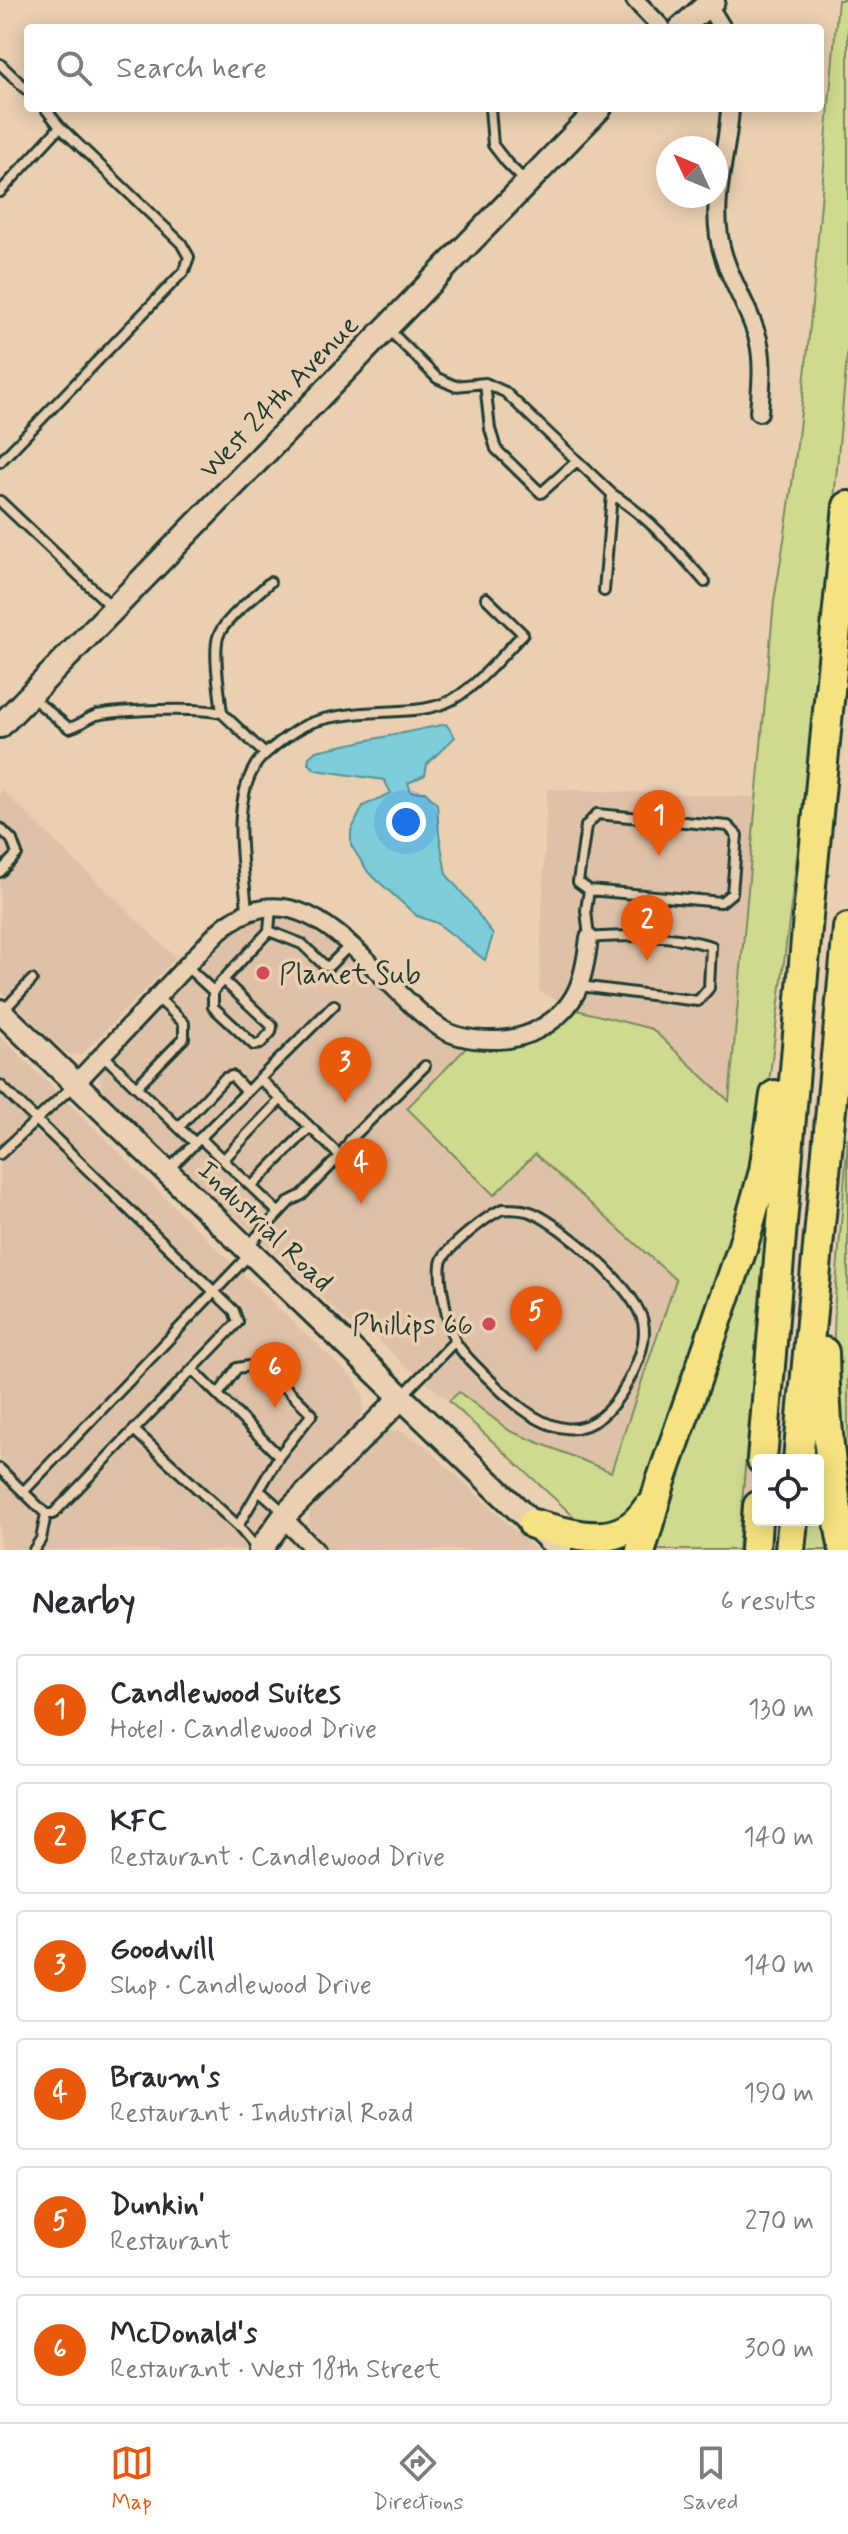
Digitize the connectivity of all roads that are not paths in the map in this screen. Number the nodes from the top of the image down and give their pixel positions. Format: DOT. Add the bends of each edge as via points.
graph roads {
  1 [pos="635,0"];
  2 [pos="710,2"];
  3 [pos="658,24"];
  4 [pos="685,24"];
  5 [pos="720,24"];
  6 [pos="0,64"];
  7 [pos="24,87"];
  8 [pos="48,112"];
  9 [pos="490,112"];
  10 [pos="596,112"];
  11 [pos="730,112"];
  12 [pos="60,127"];
  13 [pos="526,182"];
  14 [pos="0,192"];
  15 [pos="386,327"];
  16 [pos="485,383"];
  17 [pos="759,412"];
  18 [pos="577,461"];
  19 [pos="0,462"];
  20 [pos="612,494"];
  21 [pos="0,501"];
  22 [pos="848,506"];
  23 [pos="270,582"];
  24 [pos="705,582"];
  25 [pos="604,591"];
  26 [pos="486,598"];
  27 [pos="114,609"];
  28 [pos="29,696"];
  29 [pos="222,713"];
  30 [pos="0,726"];
  31 [pos="265,754"];
  32 [pos="0,828"];
  33 [pos="0,872"];
  34 [pos="589,890"];
  35 [pos="271,908"];
  36 [pos="247,911"];
  37 [pos="808,916"];
  38 [pos="848,928"];
  39 [pos="269,931"];
  40 [pos="589,938"];
  41 [pos="350,945"];
  42 [pos="186,966"];
  43 [pos="32,980"];
  44 [pos="223,980"];
  45 [pos="580,986"];
  46 [pos="213,991"];
  47 [pos="157,997"];
  48 [pos="334,1005"];
  49 [pos="1,1012"];
  50 [pos="102,1054"];
  51 [pos="425,1066"];
  52 [pos="260,1079"];
  53 [pos="75,1084"];
  54 [pos="0,1085"];
  55 [pos="136,1087"];
  56 [pos="246,1091"];
  57 [pos="281,1099"];
  58 [pos="34,1120"];
  59 [pos="179,1127"];
  60 [pos="310,1127"];
  61 [pos="197,1141"];
  62 [pos="0,1154"];
  63 [pos="340,1156"];
  64 [pos="223,1160"];
  65 [pos="167,1172"];
  66 [pos="252,1186"];
  67 [pos="279,1213"];
  68 [pos="249,1250"];
  69 [pos="817,1260"];
  70 [pos="214,1291"];
  71 [pos="455,1341"];
  72 [pos="193,1370"];
  73 [pos="218,1395"];
  74 [pos="402,1397"];
  75 [pos="135,1431"];
  76 [pos="763,1454"];
  77 [pos="799,1454"];
  78 [pos="279,1456"];
  79 [pos="0,1469"];
  80 [pos="660,1484"];
  81 [pos="259,1490"];
  82 [pos="24,1491"];
  83 [pos="46,1514"];
  84 [pos="284,1516"];
  85 [pos="533,1524"];
  86 [pos="238,1526"];
  87 [pos="757,1526"];
  88 [pos="792,1526"];
  89 [pos="34,1550"];
  90 [pos="259,1550"];
  91 [pos="315,1550"];
  92 [pos="560,1550"];
  93 [pos="641,1550"];
  94 [pos="755,1550"];
  95 [pos="790,1550"];
  96 [pos="844,1550"];
  1 -- 3 [label="street"];
  2 -- 4 [label="street"];
  2 -- 5 [label="street"];
  6 -- 7 [label="lane"];
  8 -- 12 [label="lane"];
  9 -- 13 [label="lane" via="493,145"];
  10 -- 13 [label="street, West 24th Avenue"];
  11 -- 17 [label="street" via="717,224 724,261 758,339"];
  12 -- 14 [label="lane"];
  12 -- 19 [label="lane" via="181,243 188,263"];
  13 -- 15 [label="street, West 24th Avenue"];
  15 -- 16 [label="lane" via="437,378 455,386"];
  15 -- 27 [label="street, West 24th Avenue"];
  16 -- 18 [label="lane" via="505,392"];
  16 -- 18 [label="lane" via="496,449 541,493"];
  18 -- 20 [label="lane"];
  20 -- 24 [label="lane" via="666,538"];
  20 -- 25 [label="lane"];
  21 -- 27 [label="lane"];
  22 -- 37 [label="highway"];
  23 -- 29 [label="lane" via="218,637"];
  26 -- 31 [label="lane" via="523,634 460,695 426,707 314,719"];
  27 -- 28 [label="street, West 24th Avenue"];
  28 -- 29 [label="lane" via="69,728 92,716 117,712"];
  28 -- 30 [label="street, West 24th Avenue"];
  29 -- 31 [label="lane"];
  31 -- 36 [label="lane" via="255,765 242,808"];
  32 -- 33 [label="lane" via="17,854"];
  34 -- 34 [label="lane" via="721,902 732,893 737,835 728,826 597,814 586,826 578,882"];
  34 -- 40 [label="lane"];
  35 -- 36 [label="street"];
  35 -- 39 [label="lane"];
  35 -- 41 [label="street" via="310,914"];
  36 -- 42 [label="street"];
  37 -- 76 [label="highway"];
  37 -- 80 [label="highway" via="793,969 764,1171"];
  38 -- 69 [label="highway"];
  39 -- 41 [label="lane" via="302,944 325,966"];
  39 -- 44 [label="lane"];
  40 -- 45 [label="street"];
  40 -- 45 [label="lane" via="690,939 711,946 709,988 698,1001"];
  41 -- 45 [label="street" via="420,1012 464,1038 506,1040 531,1034 554,1022"];
  42 -- 46 [label="lane"];
  42 -- 47 [label="street"];
  43 -- 49 [label="lane"];
  44 -- 46 [label="lane"];
  44 -- 46 [label="lane" via="272,1026 260,1044 254,1045 213,1007"];
  47 -- 50 [label="street"];
  47 -- 55 [label="lane" via="184,1023 184,1038"];
  48 -- 52 [label="lane"];
  49 -- 53 [label="street, Industrial Road"];
  50 -- 53 [label="street"];
  50 -- 55 [label="lane"];
  51 -- 63 [label="lane"];
  52 -- 56 [label="lane"];
  52 -- 57 [label="lane"];
  53 -- 58 [label="lane"];
  53 -- 65 [label="street, Industrial Road"];
  54 -- 58 [label="lane"];
  55 -- 59 [label="lane"];
  56 -- 59 [label="lane" via="232,1076 225,1078"];
  56 -- 61 [label="lane"];
  57 -- 60 [label="lane"];
  57 -- 64 [label="lane"];
  58 -- 62 [label="lane"];
  58 -- 70 [label="lane"];
  59 -- 61 [label="lane"];
  60 -- 63 [label="lane"];
  60 -- 66 [label="lane"];
  61 -- 64 [label="lane"];
  61 -- 65 [label="lane"];
  63 -- 67 [label="lane"];
  64 -- 66 [label="lane"];
  65 -- 68 [label="street, Industrial Road"];
  66 -- 67 [label="lane"];
  67 -- 68 [label="lane"];
  68 -- 70 [label="lane"];
  68 -- 74 [label="street, Industrial Road"];
  69 -- 77 [label="highway"];
  69 -- 96 [label="highway" via="831,1485"];
  70 -- 72 [label="lane" via="238,1322"];
  70 -- 82 [label="lane"];
  71 -- 71 [label="lane" via="525,1412 565,1429 595,1424 613,1408 643,1344 643,1321 631,1297 565,1231 529,1211 503,1209 489,1215 442,1259 439,1274"];
  71 -- 74 [label="lane"];
  72 -- 73 [label="lane"];
  72 -- 75 [label="lane"];
  73 -- 78 [label="lane"];
  73 -- 78 [label="lane" via="237,1368 262,1364 312,1414"];
  74 -- 84 [label="street"];
  74 -- 85 [label="street, Industrial Road"];
  75 -- 83 [label="lane" via="53,1514"];
  75 -- 86 [label="lane"];
  78 -- 81 [label="lane"];
  79 -- 82 [label="lane"];
  80 -- 85 [label="highway" via="641,1522 626,1537 606,1542"];
  80 -- 93 [label="highway"];
  81 -- 84 [label="lane"];
  81 -- 86 [label="lane"];
  82 -- 83 [label="lane"];
  83 -- 89 [label="lane"];
  84 -- 90 [label="street"];
  84 -- 91 [label="street"];
  85 -- 92 [label="street, Industrial Road"];
  86 -- 90 [label="lane"];
  87 -- 94 [label="highway"];
  88 -- 95 [label="highway"];
}
